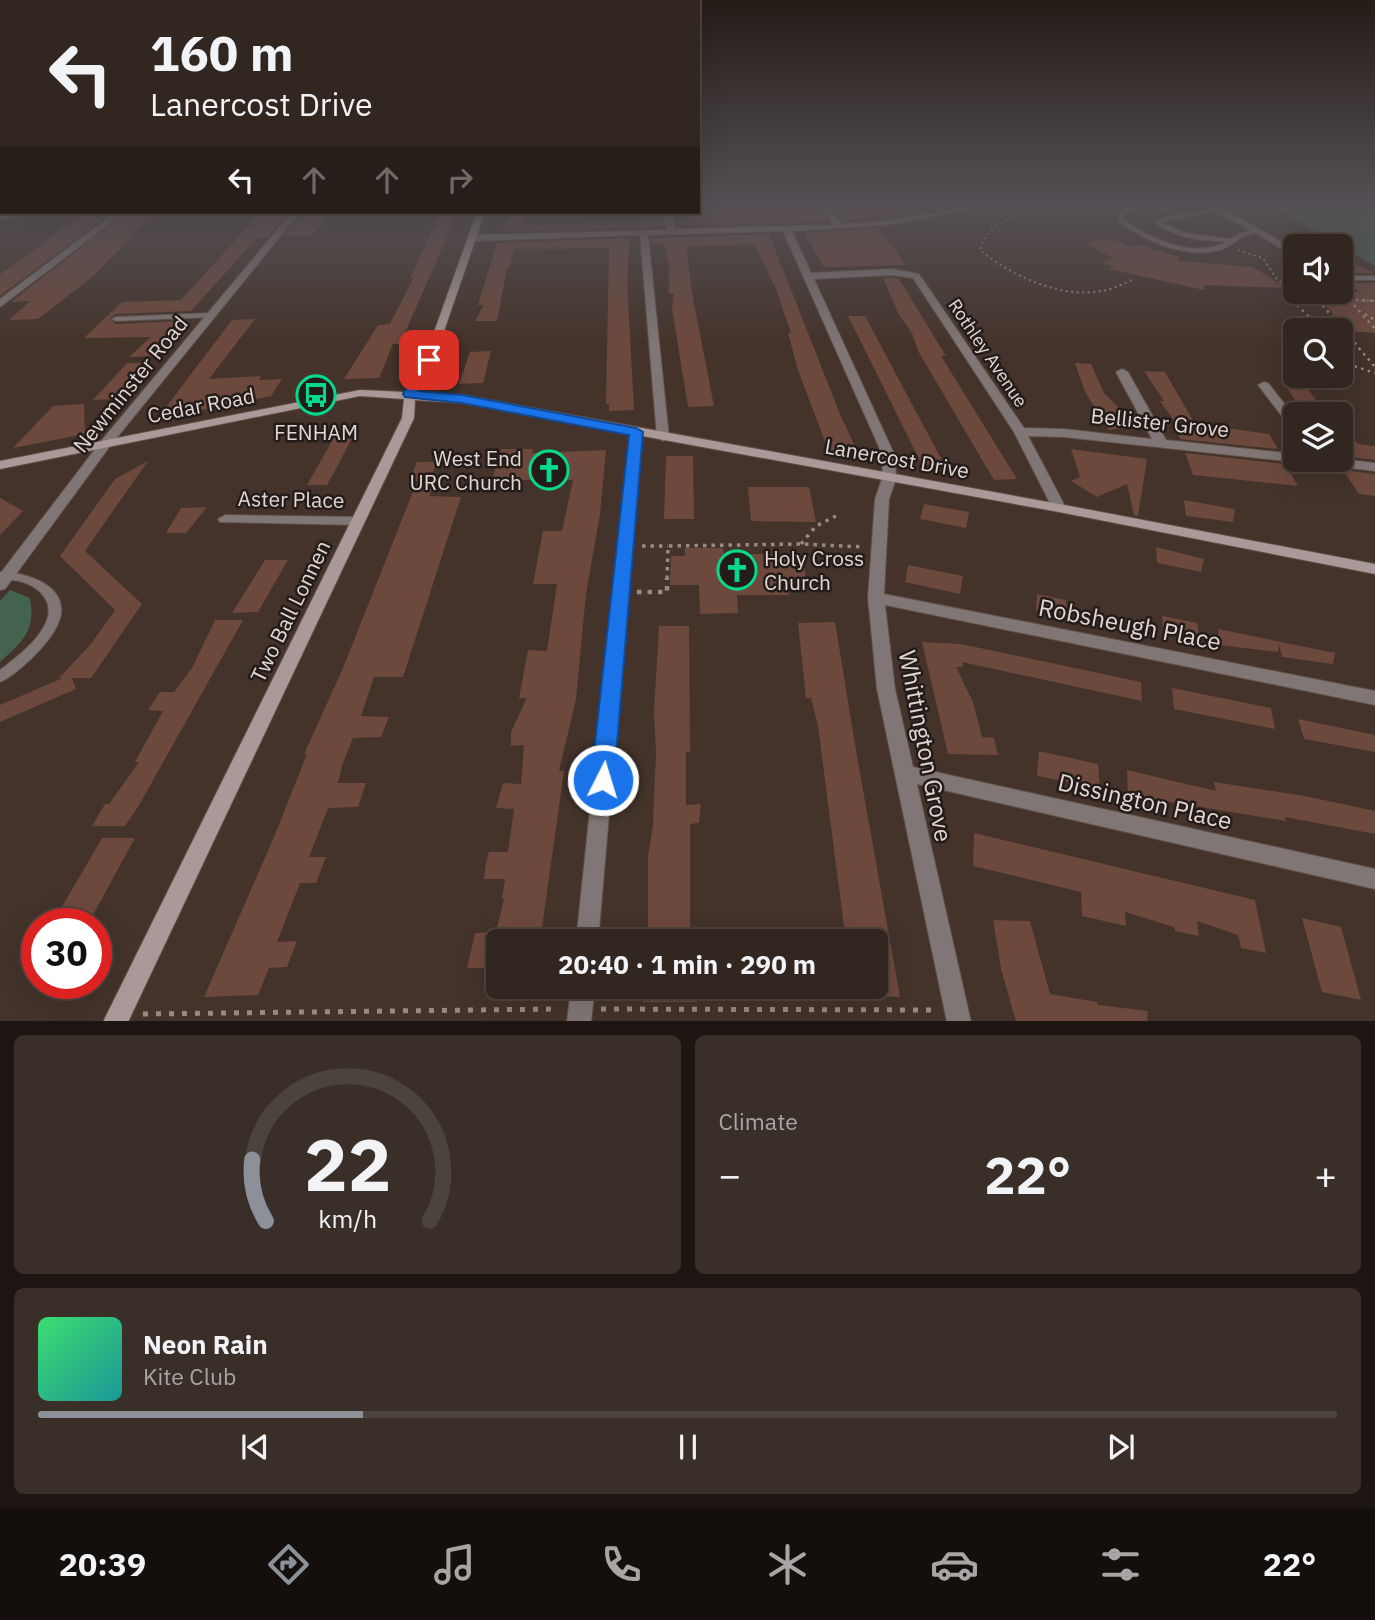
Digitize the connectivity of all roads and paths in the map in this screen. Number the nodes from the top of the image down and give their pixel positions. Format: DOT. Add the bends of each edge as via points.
graph roads {
  1 [pos="70,251"];
  2 [pos="264,251"];
  3 [pos="466,251"];
  4 [pos="646,251"];
  5 [pos="797,251"];
  6 [pos="981,251"];
  7 [pos="1242,251"];
  8 [pos="810,276"];
  9 [pos="1353,278"];
  10 [pos="1375,278"];
  11 [pos="1132,279"];
  12 [pos="1353,297"];
  13 [pos="1375,301"];
  14 [pos="1353,303"];
  15 [pos="0,304"];
  16 [pos="1321,304"];
  17 [pos="1359,311"];
  18 [pos="210,315"];
  19 [pos="1310,318"];
  20 [pos="117,319"];
  21 [pos="1375,320"];
  22 [pos="1375,329"];
  23 [pos="1353,365"];
  24 [pos="1375,367"];
  25 [pos="1122,372"];
  26 [pos="1375,373"];
  27 [pos="1264,385"];
  28 [pos="410,394"];
  29 [pos="1283,410"];
  30 [pos="636,432"];
  31 [pos="1020,432"];
  32 [pos="663,436"];
  33 [pos="106,443"];
  34 [pos="1161,443"];
  35 [pos="1283,457"];
  36 [pos="1353,464"];
  37 [pos="0,465"];
  38 [pos="1375,467"];
  39 [pos="889,479"];
  40 [pos="1059,508"];
  41 [pos="836,516"];
  42 [pos="225,519"];
  43 [pos="357,521"];
  44 [pos="802,544"];
  45 [pos="625,545"];
  46 [pos="668,546"];
  47 [pos="879,548"];
  48 [pos="1375,569"];
  49 [pos="3,579"];
  50 [pos="621,592"];
  51 [pos="876,598"];
  52 [pos="0,677"];
  53 [pos="1375,698"];
  54 [pos="904,773"];
  55 [pos="1375,879"];
  56 [pos="588,929"];
  57 [pos="581,1006"];
  58 [pos="957,1016"];
  59 [pos="117,1018"];
  1 -- 15 [label="street"];
  2 -- 18 [label="street, Newminster Road"];
  3 -- 28 [label="street, Two Ball Lonnen" via="429,360"];
  4 -- 32 [label="street"];
  5 -- 8 [label="street"];
  6 -- 11 [label="path" via="989,259 1044,283 1080,291 1099,293"];
  7 -- 19 [label="path" via="1270,264 1289,290 1288,296"];
  8 -- 31 [label="street, Rothley Avenue" via="892,272 916,276"];
  8 -- 39 [label="street" via="888,456"];
  9 -- 10 [label="lane"];
  12 -- 13 [label="path"];
  14 -- 17 [label="path"];
  16 -- 24 [label="path"];
  17 -- 21 [label="path"];
  17 -- 22 [label="path"];
  18 -- 20 [label="lane"];
  18 -- 33 [label="street, Newminster Road"];
  23 -- 26 [label="path"];
  25 -- 34 [label="street"];
  27 -- 29 [label="street"];
  28 -- 30 [label="street, Lanercost Drive" via="462,399"];
  28 -- 33 [label="street, Cedar Road" via="360,393"];
  28 -- 43 [label="street, Two Ball Lonnen" via="408,418"];
  30 -- 32 [label="street, Lanercost Drive"];
  30 -- 45 [label="street"];
  31 -- 34 [label="street, Bellister Grove"];
  31 -- 40 [label="street, Rothley Avenue"];
  32 -- 39 [label="street, Lanercost Drive"];
  33 -- 37 [label="street, Cedar Road"];
  33 -- 49 [label="street, Newminster Road"];
  34 -- 35 [label="street, Bellister Grove"];
  36 -- 38 [label="street"];
  39 -- 40 [label="street, Lanercost Drive"];
  39 -- 47 [label="street, Whittington Grove" via="882,499"];
  40 -- 48 [label="street, Lanercost Drive"];
  41 -- 44 [label="path" via="813,527"];
  42 -- 43 [label="street, Aster Place"];
  43 -- 59 [label="street, Two Ball Lonnen"];
  44 -- 46 [label="path"];
  44 -- 47 [label="path"];
  45 -- 46 [label="path"];
  45 -- 50 [label="street"];
  46 -- 50 [label="path" via="667,592"];
  47 -- 51 [label="street, Whittington Grove"];
  49 -- 52 [label="lane" via="34,581 50,593 56,610 49,631 29,655"];
  50 -- 56 [label="street"];
  51 -- 53 [label="street, Robsheugh Place"];
  51 -- 54 [label="street, Whittington Grove" via="886,689"];
  54 -- 55 [label="street, Dissington Place"];
  54 -- 58 [label="street, Whittington Grove"];
  57 -- 58 [label="path"];
  57 -- 59 [label="path"];
}
